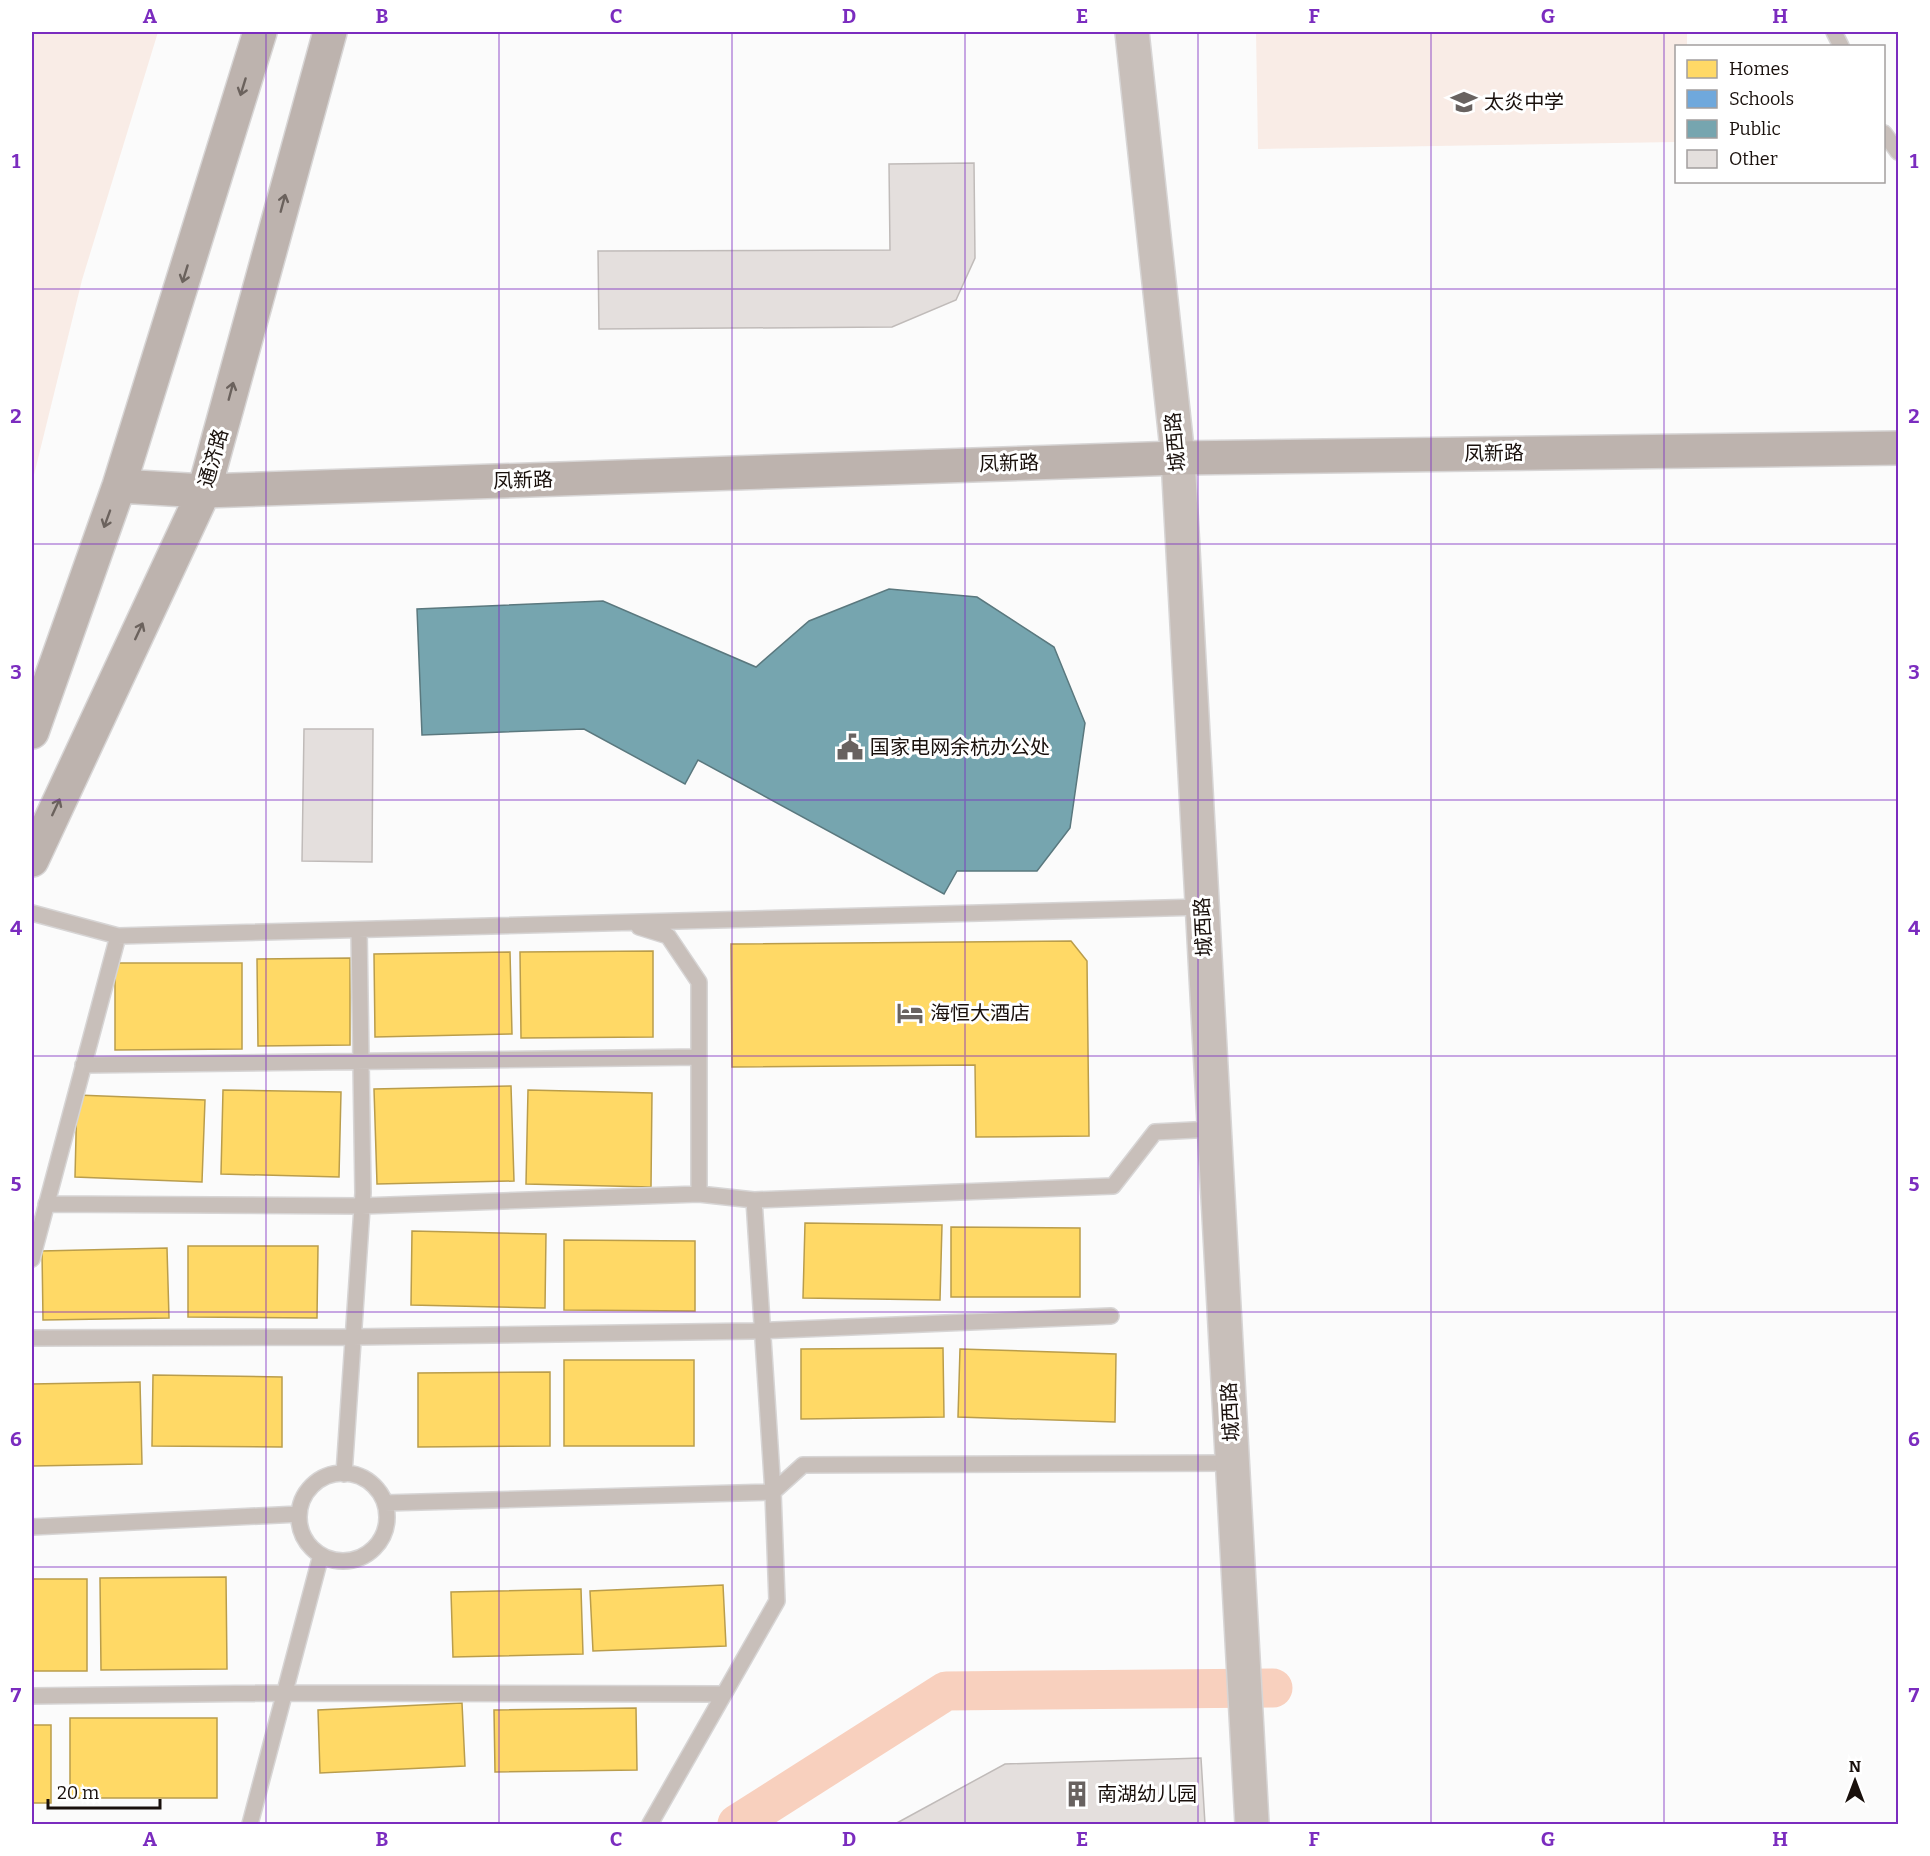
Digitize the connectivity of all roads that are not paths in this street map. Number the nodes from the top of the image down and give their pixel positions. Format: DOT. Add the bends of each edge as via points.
graph roads {
  1 [pos="260,32"];
  2 [pos="330,32"];
  3 [pos="1132,32"];
  4 [pos="1885,134"];
  5 [pos="1899,152"];
  6 [pos="1899,448"];
  7 [pos="1178,458"];
  8 [pos="119,486"];
  9 [pos="204,491"];
  10 [pos="32,732"];
  11 [pos="32,860"];
  12 [pos="1202,907"];
  13 [pos="32,913"];
  14 [pos="624,922"];
  15 [pos="359,930"];
  16 [pos="118,936"];
  17 [pos="699,1057"];
  18 [pos="361,1062"];
  19 [pos="83,1065"];
  20 [pos="1214,1129"];
  21 [pos="699,1194"];
  22 [pos="754,1200"];
  23 [pos="46,1204"];
  24 [pos="362,1206"];
  25 [pos="32,1259"];
  26 [pos="1111,1316"];
  27 [pos="762,1330"];
  28 [pos="353,1337"];
  29 [pos="32,1338"];
  30 [pos="1233,1463"];
  31 [pos="344,1474"];
  32 [pos="773,1492"];
  33 [pos="385,1503"];
  34 [pos="299,1514"];
  35 [pos="32,1527"];
  36 [pos="321,1555"];
  37 [pos="285,1693"];
  38 [pos="723,1694"];
  39 [pos="32,1696"];
  40 [pos="250,1824"];
  41 [pos="650,1824"];
  42 [pos="1252,1824"];
  1 -- 8 [label="main road, one-way"];
  9 -- 2 [label="main road, 通济路, one-way"];
  3 -- 7 [label="street, 城西路"];
  4 -- 5 [label="lane"];
  6 -- 7 [label="main road, 凤新路"];
  7 -- 9 [label="main road, 凤新路"];
  7 -- 12 [label="street, 城西路"];
  8 -- 9 [label="main road, 凤新路"];
  8 -- 10 [label="main road, one-way"];
  11 -- 9 [label="main road, 通济路, one-way"];
  12 -- 14 [label="lane"];
  12 -- 20 [label="street, 城西路"];
  13 -- 16 [label="lane"];
  14 -- 15 [label="lane"];
  14 -- 17 [label="lane" via="668,936 699,982"];
  15 -- 16 [label="lane"];
  15 -- 18 [label="lane"];
  16 -- 19 [label="lane"];
  17 -- 18 [label="lane"];
  17 -- 21 [label="lane"];
  18 -- 19 [label="lane"];
  18 -- 24 [label="lane"];
  19 -- 23 [label="lane"];
  20 -- 22 [label="lane" via="1155,1132 1113,1186"];
  20 -- 30 [label="street, 城西路"];
  21 -- 22 [label="lane"];
  21 -- 24 [label="lane"];
  22 -- 27 [label="lane"];
  23 -- 24 [label="lane"];
  23 -- 25 [label="lane"];
  24 -- 28 [label="lane"];
  26 -- 27 [label="lane"];
  27 -- 28 [label="lane"];
  27 -- 32 [label="lane"];
  28 -- 29 [label="lane"];
  28 -- 31 [label="lane"];
  30 -- 32 [label="lane" via="803,1465"];
  30 -- 42 [label="street, 城西路"];
  31 -- 33 [label="lane" via="366,1479"];
  31 -- 34 [label="lane" via="313,1485 304,1496"];
  32 -- 33 [label="lane"];
  32 -- 38 [label="lane" via="777,1601"];
  33 -- 36 [label="lane" via="384,1532 365,1555 336,1560"];
  34 -- 35 [label="lane"];
  34 -- 36 [label="lane" via="302,1536"];
  36 -- 37 [label="lane"];
  37 -- 38 [label="lane"];
  37 -- 39 [label="lane"];
  37 -- 40 [label="lane"];
  38 -- 41 [label="lane"];
}
